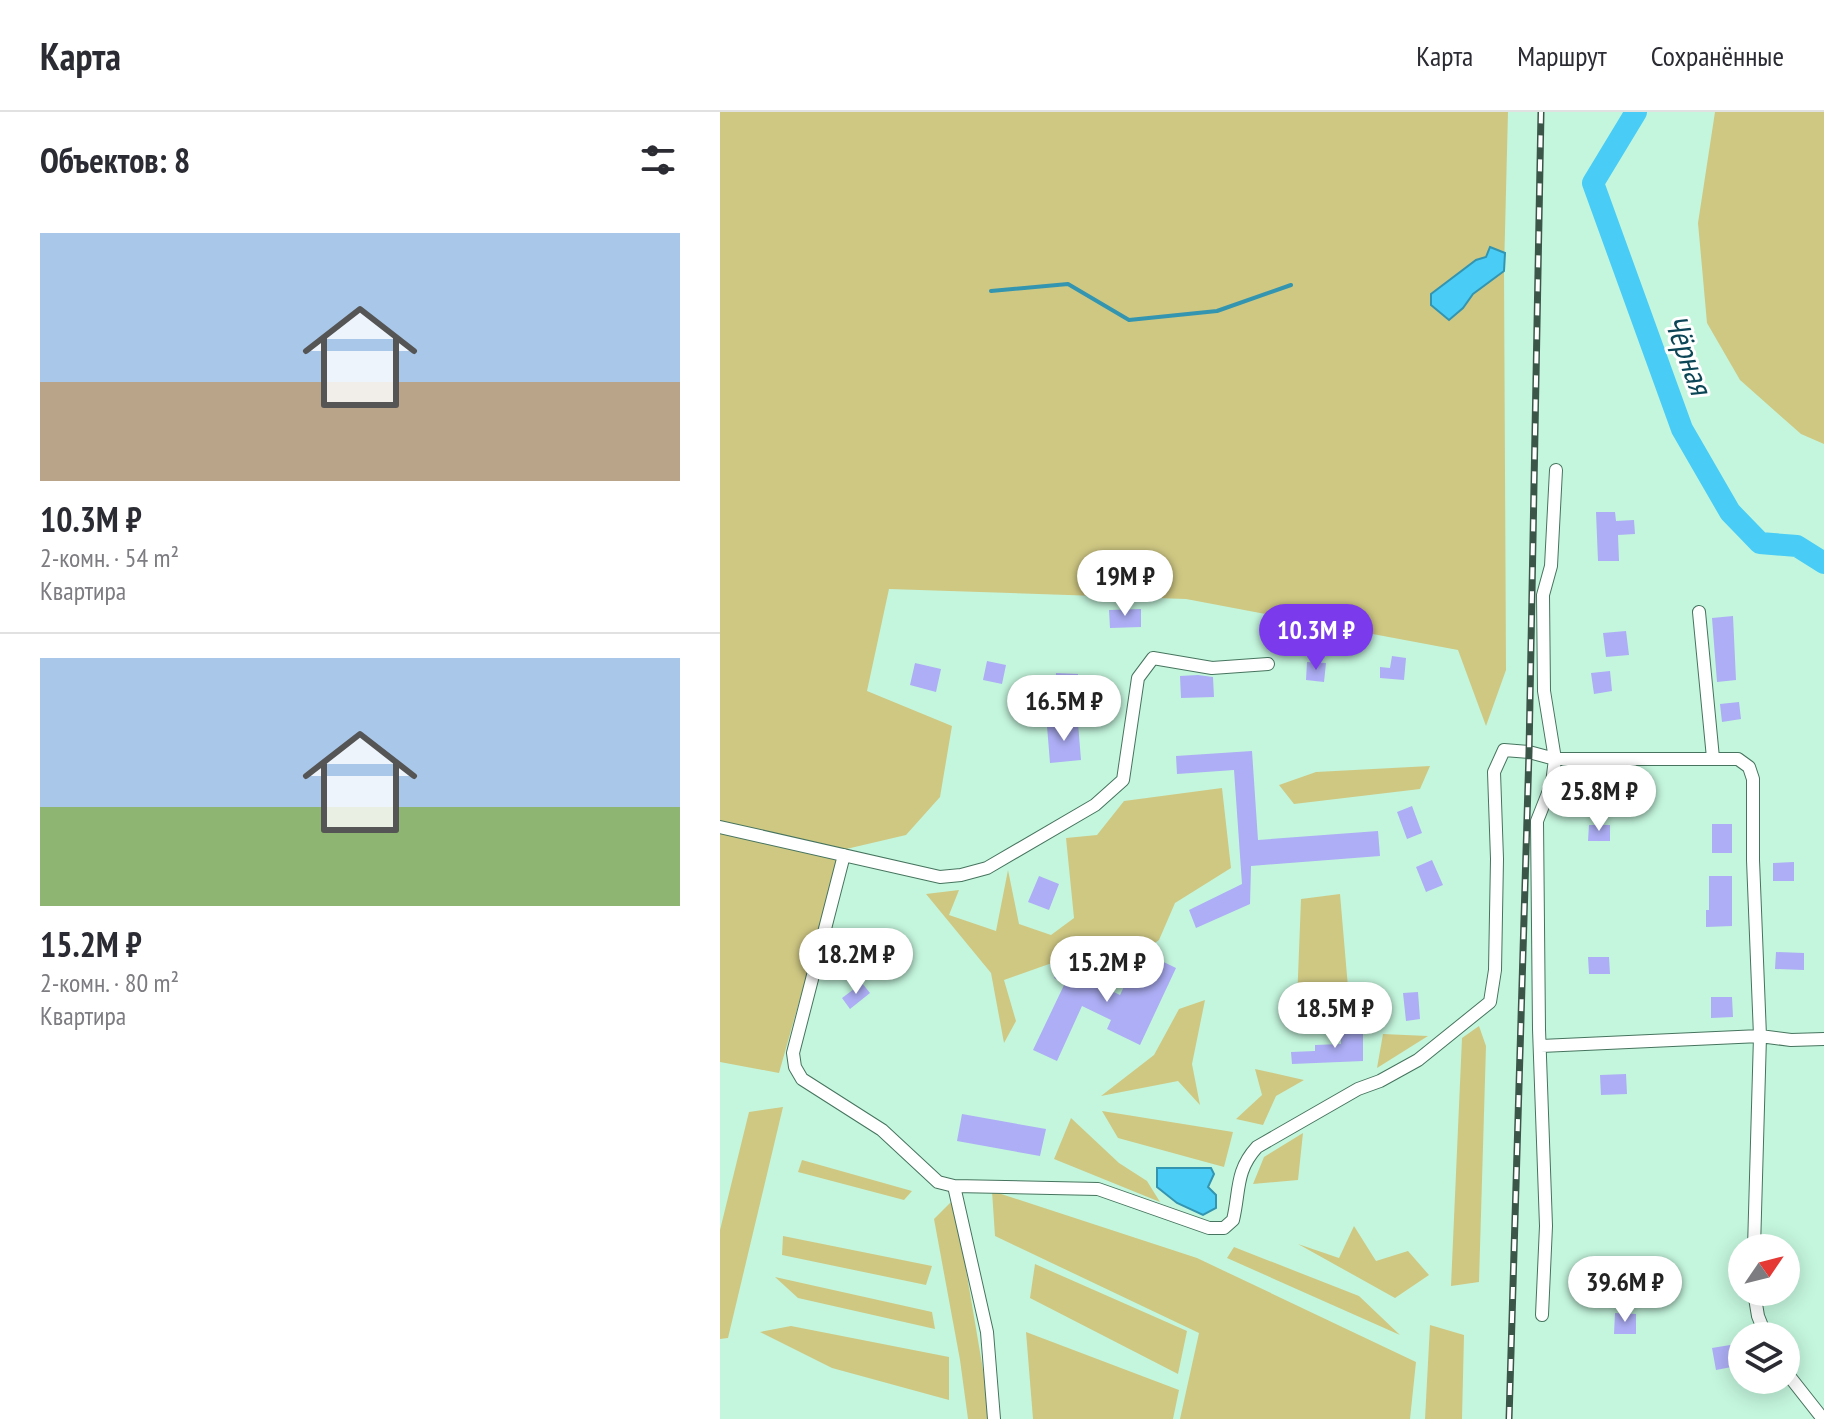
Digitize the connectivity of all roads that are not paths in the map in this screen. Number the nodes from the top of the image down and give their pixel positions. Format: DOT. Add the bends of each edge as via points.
graph roads {
  1 [pos="1556,470"];
  2 [pos="1699,612"];
  3 [pos="1268,664"];
  4 [pos="1713,758"];
  5 [pos="1555,759"];
  6 [pos="720,827"];
  7 [pos="844,855"];
  8 [pos="1760,1036"];
  9 [pos="1824,1039"];
  10 [pos="1541,1046"];
  11 [pos="954,1186"];
  12 [pos="1754,1234"];
  13 [pos="1542,1315"];
  14 [pos="1800,1390"];
  15 [pos="994,1419"];
  16 [pos="1823,1419"];
  1 -- 5 [label="street" via="1551,566 1543,595 1544,691"];
  2 -- 4 [label="street"];
  3 -- 7 [label="street" via="1212,668 1153,658 1138,678 1123,780 1095,805 987,868 940,877"];
  4 -- 5 [label="street"];
  4 -- 8 [label="street" via="1738,759 1753,779"];
  5 -- 10 [label="street" via="1537,821"];
  5 -- 11 [label="street" via="1504,750 1494,772 1497,875 1490,1002 1418,1060 1257,1147 1240,1172 1233,1220 1224,1228 1209,1228 1098,1189"];
  6 -- 7 [label="street"];
  7 -- 11 [label="street" via="793,1053 795,1067 802,1079 882,1130 938,1182"];
  8 -- 9 [label="street"];
  8 -- 10 [label="street"];
  8 -- 12 [label="street"];
  10 -- 13 [label="street" via="1546,1226"];
  11 -- 15 [label="street" via="987,1332"];
  14 -- 16 [label="street"];
}
